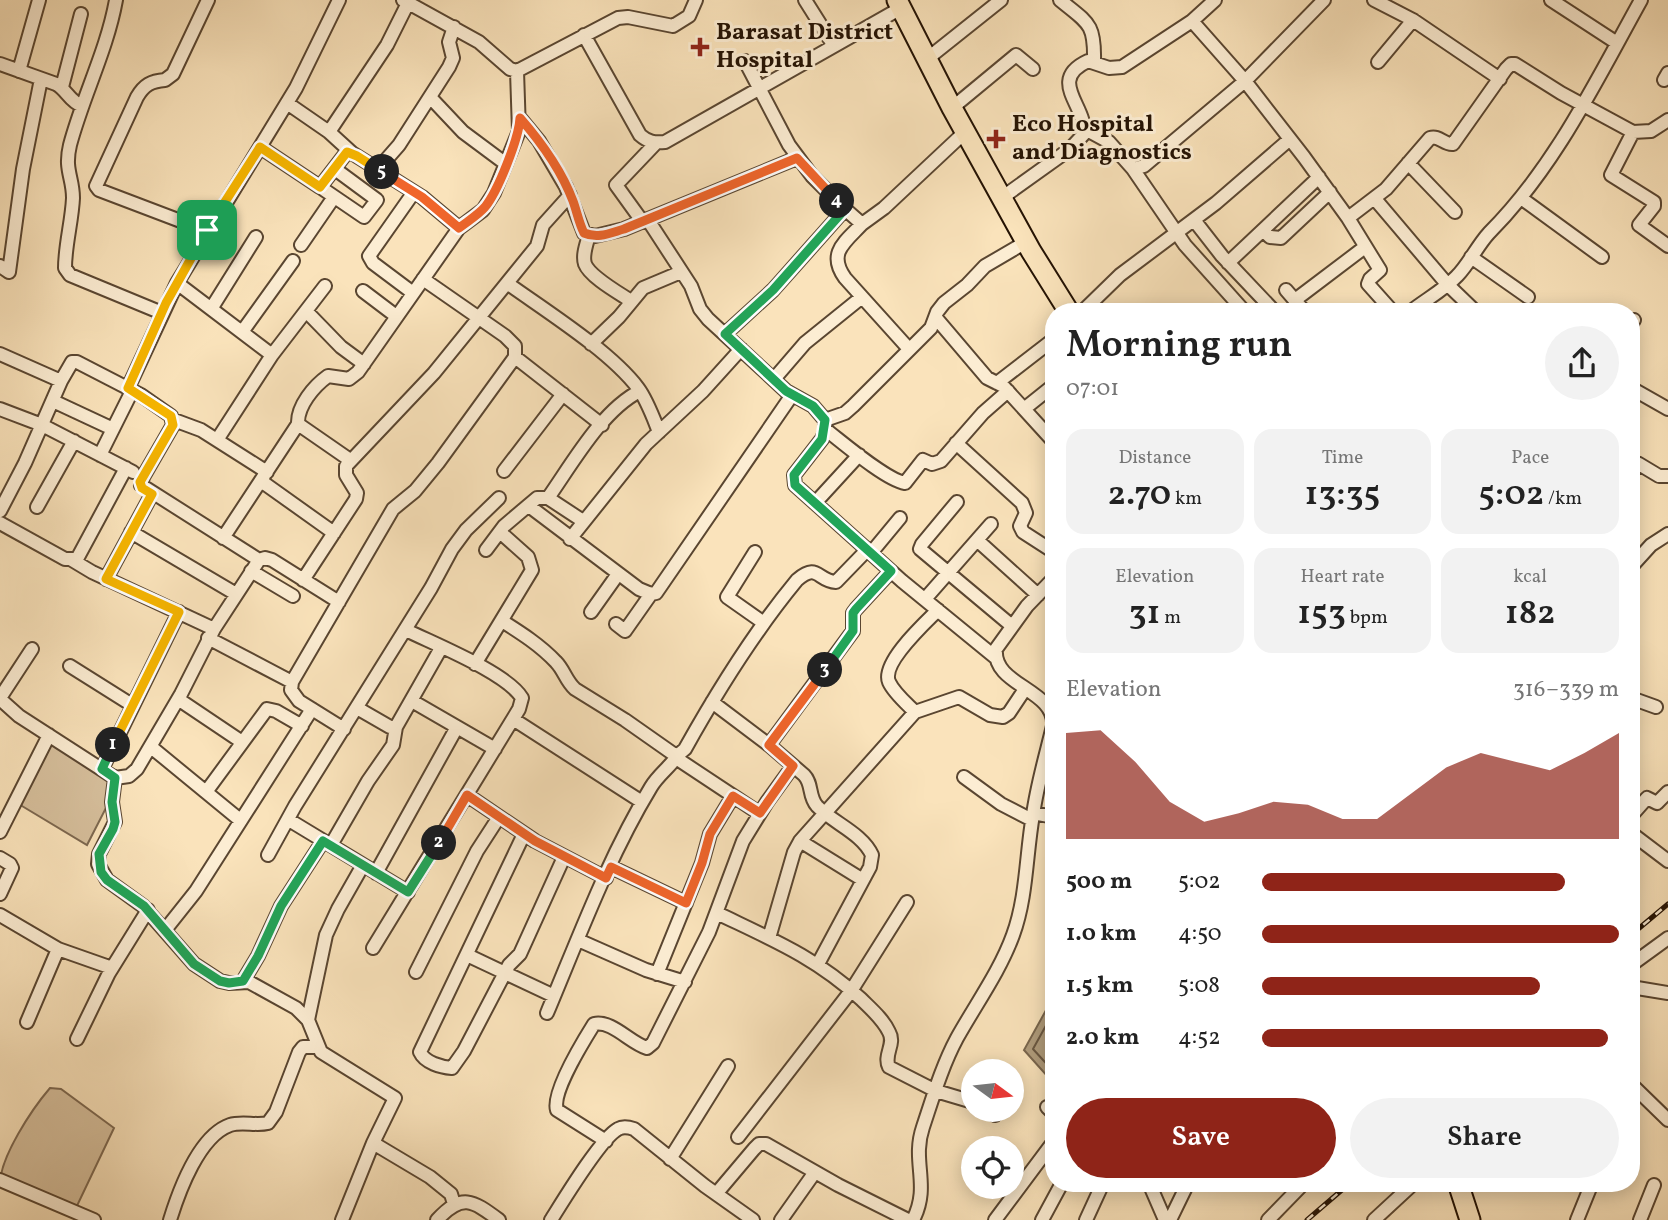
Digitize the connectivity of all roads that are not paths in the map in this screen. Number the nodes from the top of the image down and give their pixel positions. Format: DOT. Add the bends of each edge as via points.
graph roads {
  1 [pos="39,0"];
  2 [pos="116,0"];
  3 [pos="208,0"];
  4 [pos="340,0"];
  5 [pos="696,0"];
  6 [pos="804,0"];
  7 [pos="1001,0"];
  8 [pos="1060,0"];
  9 [pos="1215,0"];
  10 [pos="1324,0"];
  11 [pos="1374,0"];
  12 [pos="1551,0"];
  13 [pos="1641,0"];
  14 [pos="405,1"];
  15 [pos="899,4"];
  16 [pos="81,14"];
  17 [pos="1413,20"];
  18 [pos="1192,21"];
  19 [pos="454,27"];
  20 [pos="584,35"];
  21 [pos="1617,43"];
  22 [pos="834,46"];
  23 [pos="927,59"];
  24 [pos="746,61"];
  25 [pos="1094,61"];
  26 [pos="1378,62"];
  27 [pos="0,64"];
  28 [pos="1033,69"];
  29 [pos="19,71"];
  30 [pos="517,71"];
  31 [pos="41,79"];
  32 [pos="1500,79"];
  33 [pos="1245,81"];
  34 [pos="62,87"];
  35 [pos="758,87"];
  36 [pos="430,97"];
  37 [pos="287,103"];
  38 [pos="1584,105"];
  39 [pos="82,106"];
  40 [pos="952,108"];
  41 [pos="520,118"];
  42 [pos="1668,120"];
  43 [pos="1085,129"];
  44 [pos="329,132"];
  45 [pos="965,132"];
  46 [pos="1633,132"];
  47 [pos="1290,139"];
  48 [pos="656,143"];
  49 [pos="260,147"];
  50 [pos="352,153"];
  51 [pos="797,158"];
  52 [pos="1408,163"];
  53 [pos="506,164"];
  54 [pos="335,169"];
  55 [pos="377,169"];
  56 [pos="1133,169"];
  57 [pos="1319,177"];
  58 [pos="320,187"];
  59 [pos="1330,191"];
  60 [pos="414,192"];
  61 [pos="570,195"];
  62 [pos="334,197"];
  63 [pos="1003,197"];
  64 [pos="1521,198"];
  65 [pos="1375,199"];
  66 [pos="845,209"];
  67 [pos="1455,212"];
  68 [pos="1349,218"];
  69 [pos="648,220"];
  70 [pos="1194,220"];
  71 [pos="862,224"];
  72 [pos="459,228"];
  73 [pos="207,230"];
  74 [pos="1263,230"];
  75 [pos="1177,234"];
  76 [pos="589,235"];
  77 [pos="256,237"];
  78 [pos="1026,242"];
  79 [pos="302,245"];
  80 [pos="1668,246"];
  81 [pos="1365,247"];
  82 [pos="1471,257"];
  83 [pos="1602,257"];
  84 [pos="293,261"];
  85 [pos="1228,262"];
  86 [pos="0,266"];
  87 [pos="681,272"];
  88 [pos="423,279"];
  89 [pos="177,283"];
  90 [pos="507,283"];
  91 [pos="1447,284"];
  92 [pos="326,286"];
  93 [pos="1286,290"];
  94 [pos="363,291"];
  95 [pos="413,293"];
  96 [pos="862,297"];
  97 [pos="1528,297"];
  98 [pos="1295,300"];
  99 [pos="631,301"];
  100 [pos="1063,303"];
  101 [pos="1091,303"];
  102 [pos="1237,303"];
  103 [pos="1267,303"];
  104 [pos="1298,303"];
  105 [pos="1385,303"];
  106 [pos="1422,303"];
  107 [pos="1467,303"];
  108 [pos="212,309"];
  109 [pos="306,310"];
  110 [pos="162,313"];
  111 [pos="396,316"];
  112 [pos="478,318"];
  113 [pos="936,318"];
  114 [pos="242,332"];
  115 [pos="725,334"];
  116 [pos="591,344"];
  117 [pos="1045,346"];
  118 [pos="741,349"];
  119 [pos="909,349"];
  120 [pos="0,354"];
  121 [pos="272,355"];
  122 [pos="515,357"];
  123 [pos="364,364"];
  124 [pos="774,379"];
  125 [pos="61,381"];
  126 [pos="998,383"];
  127 [pos="130,389"];
  128 [pos="640,391"];
  129 [pos="1008,391"];
  130 [pos="1045,392"];
  131 [pos="1640,393"];
  132 [pos="563,394"];
  133 [pos="792,395"];
  134 [pos="53,401"];
  135 [pos="1024,409"];
  136 [pos="1668,409"];
  137 [pos="2,414"];
  138 [pos="174,420"];
  139 [pos="298,424"];
  140 [pos="42,425"];
  141 [pos="602,425"];
  142 [pos="825,425"];
  143 [pos="113,429"];
  144 [pos="659,432"];
  145 [pos="1045,432"];
  146 [pos="217,440"];
  147 [pos="74,441"];
  148 [pos="956,443"];
  149 [pos="100,455"];
  150 [pos="859,455"];
  151 [pos="350,460"];
  152 [pos="1640,465"];
  153 [pos="127,468"];
  154 [pos="504,471"];
  155 [pos="1668,475"];
  156 [pos="264,476"];
  157 [pos="143,477"];
  158 [pos="152,494"];
  159 [pos="499,498"];
  160 [pos="548,498"];
  161 [pos="957,502"];
  162 [pos="815,503"];
  163 [pos="37,507"];
  164 [pos="0,511"];
  165 [pos="522,511"];
  166 [pos="900,518"];
  167 [pos="583,521"];
  168 [pos="0,523"];
  169 [pos="991,524"];
  170 [pos="131,532"];
  171 [pos="500,532"];
  172 [pos="334,533"];
  173 [pos="223,538"];
  174 [pos="570,539"];
  175 [pos="976,540"];
  176 [pos="1665,540"];
  177 [pos="1045,546"];
  178 [pos="486,551"];
  179 [pos="869,551"];
  180 [pos="755,552"];
  181 [pos="258,560"];
  182 [pos="1640,560"];
  183 [pos="72,561"];
  184 [pos="251,571"];
  185 [pos="891,571"];
  186 [pos="948,571"];
  187 [pos="618,574"];
  188 [pos="106,579"];
  189 [pos="303,580"];
  190 [pos="1045,588"];
  191 [pos="236,594"];
  192 [pos="651,594"];
  193 [pos="1038,595"];
  194 [pos="293,596"];
  195 [pos="925,599"];
  196 [pos="339,603"];
  197 [pos="938,610"];
  198 [pos="179,612"];
  199 [pos="590,612"];
  200 [pos="502,621"];
  201 [pos="764,623"];
  202 [pos="616,624"];
  203 [pos="1012,626"];
  204 [pos="406,630"];
  205 [pos="211,633"];
  206 [pos="441,648"];
  207 [pos="32,649"];
  208 [pos="995,657"];
  209 [pos="475,664"];
  210 [pos="70,666"];
  211 [pos="291,686"];
  212 [pos="1025,689"];
  213 [pos="178,699"];
  214 [pos="412,701"];
  215 [pos="712,702"];
  216 [pos="1640,702"];
  217 [pos="1,703"];
  218 [pos="132,705"];
  219 [pos="1045,705"];
  220 [pos="357,708"];
  221 [pos="1656,708"];
  222 [pos="312,709"];
  223 [pos="274,710"];
  224 [pos="915,712"];
  225 [pos="513,719"];
  226 [pos="302,726"];
  227 [pos="396,727"];
  228 [pos="457,727"];
  229 [pos="344,729"];
  230 [pos="49,735"];
  231 [pos="242,742"];
  232 [pos="769,745"];
  233 [pos="151,747"];
  234 [pos="495,749"];
  235 [pos="677,756"];
  236 [pos="1045,758"];
  237 [pos="793,766"];
  238 [pos="102,769"];
  239 [pos="964,777"];
  240 [pos="115,778"];
  241 [pos="206,792"];
  242 [pos="1668,792"];
  243 [pos="467,795"];
  244 [pos="733,796"];
  245 [pos="642,802"];
  246 [pos="1640,806"];
  247 [pos="760,813"];
  248 [pos="825,813"];
  249 [pos="4,817"];
  250 [pos="499,817"];
  251 [pos="1032,817"];
  252 [pos="1045,817"];
  253 [pos="240,820"];
  254 [pos="289,820"];
  255 [pos="0,832"];
  256 [pos="524,834"];
  257 [pos="1640,840"];
  258 [pos="800,841"];
  259 [pos="327,843"];
  260 [pos="268,855"];
  261 [pos="564,857"];
  262 [pos="0,858"];
  263 [pos="1668,860"];
  264 [pos="363,865"];
  265 [pos="608,872"];
  266 [pos="376,873"];
  267 [pos="863,880"];
  268 [pos="408,892"];
  269 [pos="0,894"];
  270 [pos="907,902"];
  271 [pos="686,903"];
  272 [pos="148,910"];
  273 [pos="717,913"];
  274 [pos="0,915"];
  275 [pos="165,930"];
  276 [pos="1668,937"];
  277 [pos="769,938"];
  278 [pos="578,940"];
  279 [pos="373,948"];
  280 [pos="58,949"];
  281 [pos="467,956"];
  282 [pos="1640,958"];
  283 [pos="818,964"];
  284 [pos="112,968"];
  285 [pos="416,972"];
  286 [pos="505,973"];
  287 [pos="657,974"];
  288 [pos="243,981"];
  289 [pos="685,982"];
  290 [pos="1640,988"];
  291 [pos="851,991"];
  292 [pos="1668,993"];
  293 [pos="554,996"];
  294 [pos="547,1013"];
  295 [pos="308,1020"];
  296 [pos="27,1022"];
  297 [pos="77,1039"];
  298 [pos="318,1047"];
  299 [pos="728,1066"];
  300 [pos="936,1090"];
  301 [pos="1640,1093"];
  302 [pos="961,1097"];
  303 [pos="1668,1120"];
  304 [pos="738,1137"];
  305 [pos="606,1141"];
  306 [pos="373,1143"];
  307 [pos="1045,1153"];
  308 [pos="670,1158"];
  309 [pos="815,1172"];
  310 [pos="0,1180"];
  311 [pos="1654,1185"];
  312 [pos="1057,1192"];
  313 [pos="1099,1192"];
  314 [pos="1154,1192"];
  315 [pos="1183,1192"];
  316 [pos="1295,1192"];
  317 [pos="1404,1192"];
  318 [pos="1461,1192"];
  319 [pos="1588,1192"];
  320 [pos="716,1194"];
  321 [pos="454,1205"];
  322 [pos="1634,1219"];
  323 [pos="94,1220"];
  324 [pos="170,1220"];
  325 [pos="342,1220"];
  326 [pos="437,1220"];
  327 [pos="499,1220"];
  328 [pos="551,1220"];
  329 [pos="753,1220"];
  330 [pos="781,1220"];
  331 [pos="910,1220"];
  332 [pos="995,1220"];
  333 [pos="1042,1220"];
  334 [pos="1086,1220"];
  335 [pos="1168,1220"];
  336 [pos="1268,1220"];
  337 [pos="1374,1220"];
  338 [pos="1470,1220"];
  339 [pos="1577,1220"];
  1 -- 29 [label="street"];
  2 -- 39 [label="street" via="110,31"];
  3 -- 73 [label="street" via="173,74 146,85 136,96 96,186"];
  4 -- 37 [label="street"];
  5 -- 20 [label="street" via="690,16 673,26 628,17"];
  6 -- 22 [label="street"];
  7 -- 23 [label="street"];
  8 -- 25 [label="street" via="1094,34"];
  9 -- 18 [label="street"];
  10 -- 33 [label="street"];
  11 -- 17 [label="street"];
  12 -- 21 [label="street"];
  13 -- 21 [label="street"];
  14 -- 19 [label="street"];
  14 -- 44 [label="street" via="387,45"];
  15 -- 22 [label="street"];
  15 -- 23 [label="highway"];
  16 -- 34 [label="street"];
  17 -- 26 [label="street"];
  17 -- 32 [label="street"];
  18 -- 25 [label="street" via="1122,67 1109,68"];
  18 -- 33 [label="street"];
  19 -- 30 [label="street"];
  19 -- 36 [label="street" via="449,42 453,58"];
  20 -- 30 [label="street"];
  20 -- 48 [label="street" via="640,135"];
  21 -- 38 [label="street"];
  22 -- 35 [label="street"];
  23 -- 40 [label="highway"];
  24 -- 35 [label="street"];
  25 -- 43 [label="street" via="1084,63 1069,81"];
  27 -- 29 [label="street"];
  28 -- 40 [label="street" via="1016,55"];
  29 -- 31 [label="street"];
  30 -- 41 [label="street"];
  31 -- 34 [label="street"];
  31 -- 86 [label="street" via="24,159 9,272"];
  32 -- 38 [label="street" via="1516,64"];
  32 -- 52 [label="street" via="1453,144 1430,138"];
  33 -- 47 [label="street"];
  33 -- 56 [label="street" via="1144,166"];
  34 -- 39 [label="street"];
  35 -- 48 [label="street"];
  35 -- 51 [label="street"];
  36 -- 53 [label="street" via="463,132"];
  36 -- 55 [label="street"];
  37 -- 44 [label="street"];
  37 -- 49 [label="street"];
  38 -- 46 [label="street"];
  38 -- 64 [label="street"];
  39 -- 110 [label="street" via="67,157 73,195 65,268 70,275"];
  40 -- 45 [label="highway"];
  41 -- 53 [label="street"];
  41 -- 61 [label="street"];
  42 -- 46 [label="street" via="1651,131"];
  43 -- 56 [label="street" via="1109,142"];
  43 -- 63 [label="street" via="1080,141"];
  44 -- 50 [label="street"];
  45 -- 63 [label="highway"];
  45 -- 71 [label="street"];
  46 -- 80 [label="street" via="1611,175 1654,202 1639,225"];
  47 -- 57 [label="street"];
  47 -- 70 [label="street"];
  48 -- 69 [label="street" via="616,185 642,221"];
  49 -- 58 [label="street"];
  49 -- 73 [label="street"];
  50 -- 54 [label="street" via="347,152"];
  50 -- 55 [label="street"];
  51 -- 66 [label="street"];
  51 -- 69 [label="street"];
  52 -- 65 [label="street"];
  52 -- 67 [label="street"];
  53 -- 72 [label="street" via="483,210"];
  54 -- 58 [label="street"];
  54 -- 62 [label="street" via="377,200 364,218"];
  55 -- 60 [label="street"];
  56 -- 75 [label="street"];
  57 -- 59 [label="street"];
  57 -- 74 [label="street"];
  58 -- 62 [label="street"];
  59 -- 68 [label="street"];
  59 -- 74 [label="street" via="1281,238 1270,237"];
  60 -- 72 [label="street"];
  60 -- 95 [label="street" via="369,256"];
  61 -- 76 [label="street" via="580,226"];
  61 -- 90 [label="street" via="547,219 537,246"];
  62 -- 79 [label="street"];
  63 -- 78 [label="highway"];
  64 -- 82 [label="street"];
  64 -- 83 [label="street"];
  65 -- 68 [label="street"];
  65 -- 91 [label="street"];
  66 -- 71 [label="street"];
  66 -- 115 [label="street" via="773,290"];
  68 -- 81 [label="street"];
  69 -- 76 [label="street" via="604,235"];
  69 -- 87 [label="street"];
  70 -- 75 [label="street"];
  70 -- 85 [label="street"];
  71 -- 96 [label="street" via="837,255 837,266"];
  72 -- 88 [label="street"];
  73 -- 89 [label="street"];
  74 -- 85 [label="street"];
  75 -- 101 [label="street" via="1119,275"];
  75 -- 102 [label="street"];
  76 -- 99 [label="street" via="585,264"];
  77 -- 108 [label="street"];
  78 -- 100 [label="highway"];
  78 -- 113 [label="street" via="978,272 939,307"];
  81 -- 98 [label="street"];
  81 -- 105 [label="street" via="1380,270 1368,284"];
  82 -- 91 [label="street"];
  82 -- 97 [label="street"];
  84 -- 114 [label="street"];
  85 -- 103 [label="street"];
  87 -- 99 [label="street" via="643,288"];
  87 -- 115 [label="street" via="701,309"];
  88 -- 95 [label="street"];
  88 -- 112 [label="street"];
  89 -- 108 [label="street"];
  89 -- 110 [label="street"];
  90 -- 112 [label="street"];
  90 -- 116 [label="street"];
  91 -- 106 [label="street"];
  91 -- 107 [label="street"];
  92 -- 109 [label="street"];
  93 -- 98 [label="street"];
  94 -- 111 [label="street"];
  95 -- 111 [label="street"];
  96 -- 119 [label="street"];
  96 -- 124 [label="street" via="805,343"];
  98 -- 104 [label="street"];
  99 -- 116 [label="street"];
  108 -- 114 [label="street"];
  109 -- 121 [label="street"];
  109 -- 123 [label="street"];
  110 -- 127 [label="street"];
  111 -- 123 [label="street"];
  112 -- 122 [label="street" via="512,343"];
  112 -- 151 [label="street" via="434,373"];
  113 -- 119 [label="street"];
  113 -- 126 [label="street" via="987,378"];
  114 -- 121 [label="street"];
  115 -- 118 [label="street"];
  116 -- 128 [label="street"];
  117 -- 126 [label="street"];
  118 -- 124 [label="street"];
  118 -- 144 [label="street"];
  119 -- 142 [label="street" via="845,413"];
  120 -- 125 [label="street"];
  121 -- 146 [label="street"];
  122 -- 132 [label="street"];
  122 -- 196 [label="street" via="456,440 415,491 393,509"];
  123 -- 139 [label="street" via="349,379 328,376 323,380 302,406"];
  124 -- 133 [label="street"];
  125 -- 127 [label="street" via="68,366 78,362"];
  125 -- 134 [label="street"];
  126 -- 129 [label="street"];
  127 -- 138 [label="street"];
  127 -- 143 [label="street"];
  128 -- 141 [label="street"];
  128 -- 144 [label="street"];
  129 -- 135 [label="street"];
  129 -- 148 [label="street"];
  130 -- 135 [label="street"];
  131 -- 136 [label="street"];
  132 -- 141 [label="street"];
  132 -- 154 [label="street"];
  133 -- 142 [label="street" via="813,406"];
  133 -- 192 [label="street"];
  134 -- 140 [label="street"];
  134 -- 143 [label="street"];
  135 -- 145 [label="street"];
  137 -- 140 [label="street"];
  138 -- 146 [label="street"];
  138 -- 157 [label="street"];
  139 -- 151 [label="street"];
  139 -- 156 [label="street"];
  140 -- 147 [label="street"];
  140 -- 164 [label="street"];
  141 -- 160 [label="street"];
  142 -- 150 [label="street"];
  142 -- 162 [label="street" via="822,439 793,480"];
  143 -- 149 [label="street"];
  144 -- 167 [label="street"];
  146 -- 156 [label="street"];
  147 -- 149 [label="street"];
  147 -- 163 [label="street"];
  148 -- 150 [label="street" via="937,463 923,460 905,483"];
  148 -- 177 [label="street" via="1025,508 1023,532"];
  149 -- 153 [label="street"];
  150 -- 162 [label="street"];
  151 -- 172 [label="street" via="345,470 356,499"];
  152 -- 155 [label="street" via="1660,476"];
  153 -- 157 [label="street"];
  153 -- 183 [label="street" via="81,554"];
  156 -- 172 [label="street"];
  156 -- 173 [label="street"];
  157 -- 158 [label="street" via="141,485"];
  158 -- 170 [label="street"];
  158 -- 173 [label="street"];
  159 -- 204 [label="street" via="452,549"];
  160 -- 165 [label="street" via="537,498"];
  160 -- 167 [label="street"];
  161 -- 186 [label="street" via="920,547"];
  162 -- 179 [label="street"];
  165 -- 171 [label="street"];
  165 -- 174 [label="street"];
  166 -- 179 [label="street"];
  167 -- 174 [label="street"];
  168 -- 183 [label="street"];
  169 -- 175 [label="street"];
  170 -- 188 [label="street"];
  170 -- 191 [label="street"];
  171 -- 178 [label="street"];
  171 -- 200 [label="street" via="528,557 532,570"];
  172 -- 189 [label="street"];
  173 -- 181 [label="street"];
  174 -- 187 [label="street"];
  175 -- 186 [label="street"];
  175 -- 193 [label="street"];
  176 -- 182 [label="street"];
  179 -- 185 [label="street"];
  179 -- 201 [label="street" via="836,582 806,573"];
  180 -- 201 [label="street" via="727,597"];
  181 -- 184 [label="street"];
  181 -- 189 [label="street" via="272,560"];
  183 -- 188 [label="street"];
  184 -- 191 [label="street"];
  184 -- 194 [label="street"];
  185 -- 195 [label="street"];
  185 -- 232 [label="street" via="853,613 853,631"];
  186 -- 195 [label="street"];
  186 -- 203 [label="street"];
  187 -- 192 [label="street"];
  187 -- 199 [label="street"];
  188 -- 198 [label="street"];
  189 -- 196 [label="street"];
  190 -- 193 [label="street"];
  191 -- 205 [label="street"];
  192 -- 202 [label="street" via="625,631"];
  193 -- 203 [label="street"];
  195 -- 197 [label="street"];
  196 -- 211 [label="street"];
  197 -- 208 [label="street"];
  197 -- 224 [label="street" via="888,667 889,682"];
  198 -- 205 [label="street"];
  198 -- 218 [label="street"];
  200 -- 209 [label="street"];
  200 -- 235 [label="street" via="554,660 575,689"];
  201 -- 215 [label="street"];
  203 -- 208 [label="street" via="1000,640"];
  204 -- 206 [label="street"];
  204 -- 220 [label="street"];
  205 -- 211 [label="street"];
  205 -- 213 [label="street"];
  206 -- 209 [label="street"];
  206 -- 214 [label="street"];
  207 -- 217 [label="street"];
  208 -- 212 [label="street"];
  209 -- 225 [label="street" via="519,693 522,704"];
  210 -- 218 [label="street"];
  211 -- 222 [label="street" via="299,701"];
  211 -- 223 [label="street"];
  212 -- 219 [label="street"];
  212 -- 224 [label="street" via="1003,717 990,715 959,697"];
  213 -- 231 [label="street"];
  213 -- 233 [label="street"];
  214 -- 227 [label="street"];
  214 -- 228 [label="street"];
  215 -- 232 [label="street"];
  215 -- 235 [label="street"];
  216 -- 221 [label="street"];
  217 -- 230 [label="street"];
  218 -- 238 [label="street"];
  220 -- 227 [label="street"];
  220 -- 229 [label="street"];
  222 -- 226 [label="street"];
  222 -- 229 [label="street"];
  223 -- 226 [label="street"];
  223 -- 231 [label="street" via="267,709"];
  224 -- 248 [label="street"];
  225 -- 234 [label="street"];
  225 -- 245 [label="street"];
  226 -- 253 [label="street"];
  227 -- 259 [label="street" via="393,746"];
  228 -- 234 [label="street"];
  228 -- 266 [label="street"];
  229 -- 254 [label="street"];
  230 -- 238 [label="street"];
  230 -- 249 [label="street"];
  231 -- 241 [label="street"];
  232 -- 237 [label="street"];
  233 -- 240 [label="street" via="129,776"];
  233 -- 241 [label="street"];
  234 -- 243 [label="street"];
  235 -- 244 [label="street"];
  235 -- 245 [label="street"];
  236 -- 251 [label="street"];
  237 -- 247 [label="street"];
  237 -- 248 [label="street" via="808,780 812,800"];
  238 -- 240 [label="street"];
  239 -- 251 [label="street" via="1001,804"];
  240 -- 272 [label="street" via="115,822 98,864 107,880"];
  241 -- 253 [label="street"];
  242 -- 246 [label="street" via="1657,803 1647,799"];
  243 -- 250 [label="street"];
  243 -- 268 [label="street"];
  244 -- 247 [label="street"];
  244 -- 271 [label="street" via="710,834"];
  245 -- 265 [label="street"];
  247 -- 273 [label="street" via="739,849"];
  248 -- 258 [label="street"];
  248 -- 267 [label="street" via="870,850 872,861"];
  249 -- 255 [label="street"];
  250 -- 256 [label="street"];
  250 -- 285 [label="street"];
  251 -- 252 [label="street"];
  251 -- 300 [label="street" via="1014,932 951,1050"];
  253 -- 275 [label="street" via="185,907"];
  254 -- 259 [label="street"];
  254 -- 260 [label="street"];
  256 -- 261 [label="street"];
  256 -- 281 [label="street"];
  257 -- 263 [label="street"];
  258 -- 267 [label="street"];
  258 -- 277 [label="street"];
  259 -- 264 [label="street"];
  259 -- 288 [label="street" via="281,906"];
  261 -- 265 [label="street"];
  261 -- 286 [label="street" via="524,946"];
  262 -- 269 [label="street" via="12,868"];
  264 -- 266 [label="street"];
  264 -- 295 [label="street" via="332,918"];
  265 -- 271 [label="street"];
  265 -- 278 [label="street"];
  266 -- 268 [label="street"];
  267 -- 283 [label="street"];
  268 -- 279 [label="street"];
  270 -- 291 [label="street"];
  271 -- 287 [label="street"];
  272 -- 275 [label="street"];
  272 -- 284 [label="street"];
  273 -- 277 [label="street"];
  273 -- 289 [label="street"];
  274 -- 280 [label="street"];
  275 -- 288 [label="street" via="184,954 208,973 229,983"];
  276 -- 282 [label="street"];
  277 -- 283 [label="street"];
  278 -- 287 [label="street"];
  278 -- 293 [label="street"];
  280 -- 284 [label="street"];
  280 -- 296 [label="street"];
  281 -- 286 [label="street"];
  281 -- 286 [label="street" via="420,1052 429,1061 452,1068"];
  283 -- 291 [label="street"];
  284 -- 297 [label="street"];
  286 -- 293 [label="street"];
  287 -- 289 [label="street"];
  288 -- 295 [label="street" via="296,1008"];
  289 -- 305 [label="street" via="647,1048 594,1024 562,1084 554,1103 557,1110"];
  290 -- 292 [label="street"];
  291 -- 300 [label="street" via="889,1031 889,1068"];
  291 -- 304 [label="street"];
  293 -- 294 [label="street"];
  295 -- 298 [label="street"];
  298 -- 306 [label="street" via="395,1098"];
  298 -- 324 [label="street" via="303,1047 299,1052 268,1123 233,1124 207,1143 185,1178"];
  299 -- 308 [label="street"];
  300 -- 302 [label="street"];
  300 -- 331 [label="street" via="918,1146 922,1199"];
  301 -- 303 [label="street"];
  305 -- 308 [label="street" via="627,1127"];
  305 -- 328 [label="street"];
  306 -- 321 [label="street" via="430,1177 451,1194"];
  306 -- 325 [label="street"];
  307 -- 332 [label="street"];
  308 -- 320 [label="street"];
  309 -- 320 [label="street" via="759,1144"];
  309 -- 330 [label="street"];
  309 -- 331 [label="street"];
  310 -- 323 [label="street"];
  311 -- 322 [label="street"];
  312 -- 333 [label="street"];
  313 -- 334 [label="street"];
  314 -- 335 [label="street"];
  315 -- 335 [label="street"];
  316 -- 336 [label="street"];
  317 -- 337 [label="street"];
  318 -- 338 [label="highway"];
  319 -- 339 [label="street"];
  320 -- 329 [label="street"];
  321 -- 326 [label="street"];
  321 -- 327 [label="street" via="471,1202"];
}
